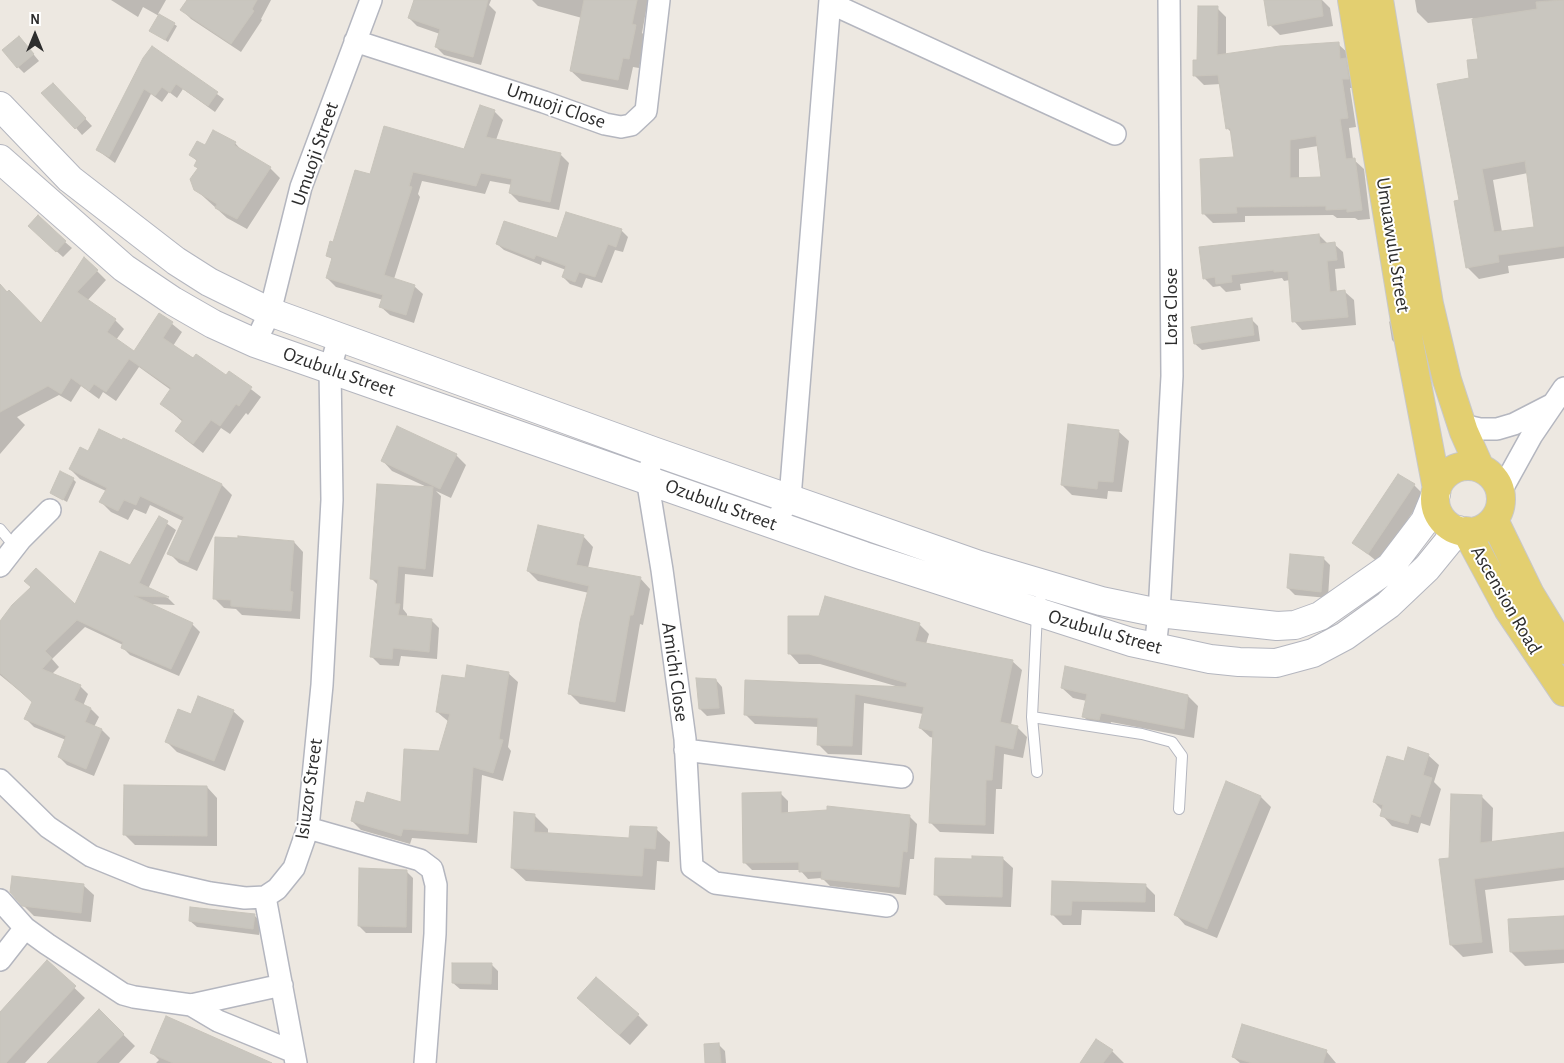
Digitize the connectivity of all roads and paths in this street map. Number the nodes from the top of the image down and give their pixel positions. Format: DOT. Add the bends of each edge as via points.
graph roads {
  1 [pos="372,0"];
  2 [pos="659,0"];
  3 [pos="1169,0"];
  4 [pos="1352,0"];
  5 [pos="1379,0"];
  6 [pos="830,1"];
  7 [pos="356,41"];
  8 [pos="0,106"];
  9 [pos="1115,134"];
  10 [pos="0,159"];
  11 [pos="270,312"];
  12 [pos="339,337"];
  13 [pos="255,343"];
  14 [pos="330,369"];
  15 [pos="1564,388"];
  16 [pos="1551,405"];
  17 [pos="1462,424"];
  18 [pos="653,452"];
  19 [pos="1480,468"];
  20 [pos="647,478"];
  21 [pos="1500,491"];
  22 [pos="1436,492"];
  23 [pos="790,498"];
  24 [pos="50,510"];
  25 [pos="1494,520"];
  26 [pos="774,524"];
  27 [pos="0,529"];
  28 [pos="1462,531"];
  29 [pos="15,547"];
  30 [pos="0,566"];
  31 [pos="1044,584"];
  32 [pos="1037,613"];
  33 [pos="1159,613"];
  34 [pos="1155,648"];
  35 [pos="1564,650"];
  36 [pos="1564,692"];
  37 [pos="1032,716"];
  38 [pos="685,750"];
  39 [pos="1037,772"];
  40 [pos="902,777"];
  41 [pos="0,780"];
  42 [pos="1179,809"];
  43 [pos="308,828"];
  44 [pos="265,897"];
  45 [pos="0,900"];
  46 [pos="887,906"];
  47 [pos="25,928"];
  48 [pos="0,960"];
  49 [pos="282,985"];
  50 [pos="191,1005"];
  51 [pos="295,1058"];
  52 [pos="425,1063"];
  1 -- 7 [label="street, Umuoji Street"];
  2 -- 7 [label="street, Umuoji Close" via="646,111 631,125 621,127"];
  3 -- 33 [label="street, Lora Close" via="1172,376"];
  4 -- 22 [label="main road, Umuawulu Street"];
  5 -- 17 [label="main road, Umuawulu Street" via="1429,304 1447,380"];
  6 -- 9 [label="street"];
  6 -- 23 [label="street"];
  7 -- 11 [label="street, Umuoji Street" via="301,187"];
  8 -- 11 [label="main road, Ozubulu Street" via="70,179 169,255 209,282"];
  10 -- 13 [label="main road, Ozubulu Street" via="124,268 180,306"];
  11 -- 12 [label="main road, Ozubulu Street"];
  11 -- 13 [label="street, Umuoji Street"];
  12 -- 14 [label="street, Isiuzor Street"];
  12 -- 18 [label="main road, Ozubulu Street"];
  13 -- 14 [label="main road, Ozubulu Street"];
  14 -- 20 [label="main road, Ozubulu Street"];
  14 -- 43 [label="street, Isiuzor Street" via="332,500 322,685"];
  15 -- 16 [label="street"];
  16 -- 17 [label="street" via="1514,424 1497,428 1480,429"];
  16 -- 21 [label="street"];
  17 -- 19 [label="main road, Umuawulu Street"];
  18 -- 20 [label="street"];
  18 -- 23 [label="main road, Ozubulu Street"];
  19 -- 21 [label="main road" via="1490,473"];
  19 -- 22 [label="main road" via="1454,469 1446,474"];
  20 -- 26 [label="main road, Ozubulu Street"];
  20 -- 38 [label="street, Amichi Close"];
  21 -- 25 [label="main road" via="1499,511"];
  22 -- 28 [label="main road" via="1436,503 1443,520"];
  22 -- 33 [label="main road, Ozubulu Street" via="1424,521 1390,567 1320,616 1294,625 1277,626"];
  23 -- 26 [label="street"];
  23 -- 31 [label="main road, Ozubulu Street" via="979,566"];
  24 -- 29 [label="street"];
  25 -- 28 [label="main road" via="1478,530"];
  25 -- 35 [label="main road, Ascension Road" via="1530,594"];
  26 -- 32 [label="main road, Ozubulu Street"];
  27 -- 29 [label="lane"];
  28 -- 34 [label="main road, Ozubulu Street" via="1388,605 1313,653 1276,663 1239,662"];
  28 -- 36 [label="main road, Ascension Road" via="1508,609"];
  29 -- 30 [label="street"];
  31 -- 32 [label="lane"];
  31 -- 33 [label="main road, Ozubulu Street" via="1101,601"];
  32 -- 34 [label="main road, Ozubulu Street"];
  32 -- 37 [label="lane"];
  33 -- 34 [label="street, Lora Close"];
  37 -- 39 [label="lane"];
  37 -- 42 [label="lane" via="1172,742 1182,756"];
  38 -- 40 [label="street"];
  38 -- 46 [label="street, Amichi Close" via="692,867 715,883"];
  41 -- 44 [label="street" via="48,827 91,856 117,868 210,893"];
  43 -- 44 [label="street, Isiuzor Street" via="294,868 277,889"];
  43 -- 52 [label="street" via="420,860 432,869 436,885 435,934"];
  44 -- 49 [label="street"];
  45 -- 47 [label="street"];
  47 -- 48 [label="street"];
  47 -- 50 [label="street" via="123,994"];
  49 -- 50 [label="street"];
  49 -- 51 [label="street"];
  50 -- 51 [label="street"];
}
